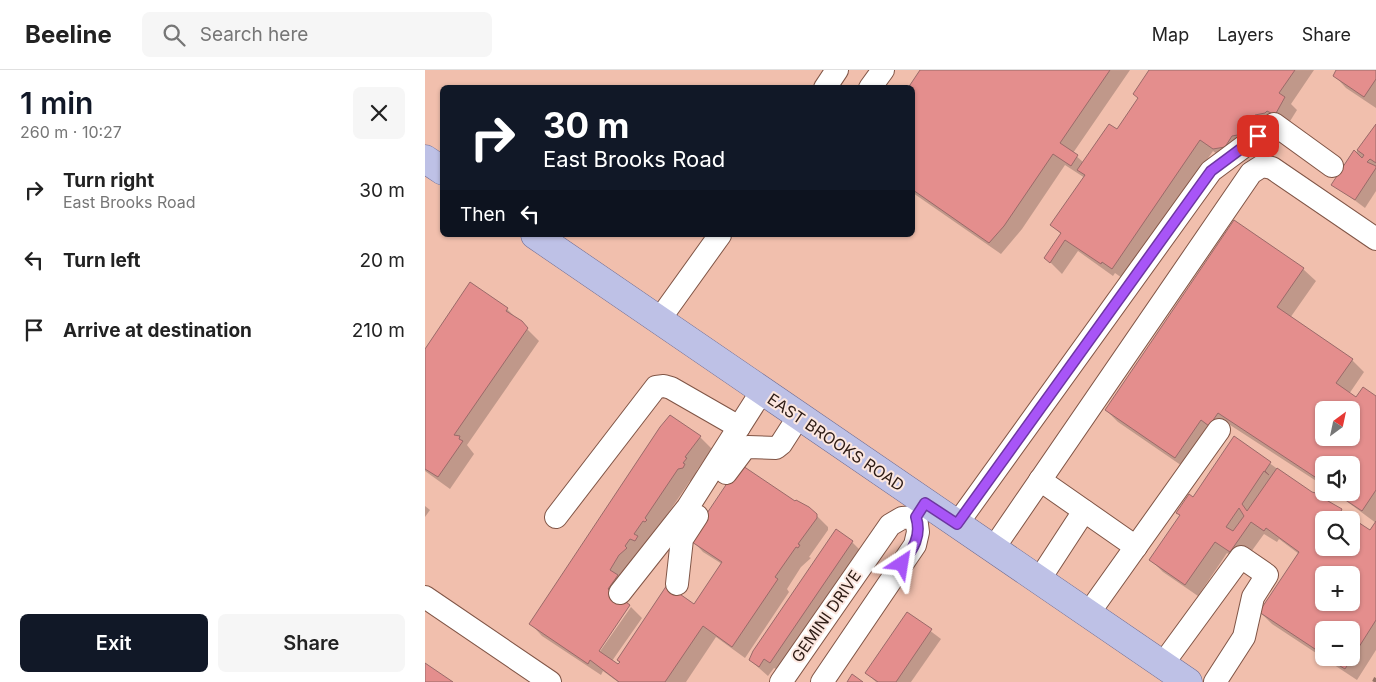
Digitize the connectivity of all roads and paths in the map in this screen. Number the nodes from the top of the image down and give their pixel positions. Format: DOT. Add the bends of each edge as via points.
graph roads {
  1 [pos="837,70"];
  2 [pos="883,70"];
  3 [pos="827,85"];
  4 [pos="872,85"];
  5 [pos="425,159"];
  6 [pos="1332,166"];
  7 [pos="440,170"];
  8 [pos="538,237"];
  9 [pos="719,237"];
  10 [pos="1376,239"];
  11 [pos="659,320"];
  12 [pos="762,391"];
  13 [pos="799,416"];
  14 [pos="1219,430"];
  15 [pos="740,438"];
  16 [pos="1040,480"];
  17 [pos="921,510"];
  18 [pos="1084,511"];
  19 [pos="556,517"];
  20 [pos="957,524"];
  21 [pos="1136,547"];
  22 [pos="993,549"];
  23 [pos="1039,580"];
  24 [pos="677,584"];
  25 [pos="620,593"];
  26 [pos="425,597"];
  27 [pos="1088,614"];
  28 [pos="1162,665"];
  29 [pos="550,682"];
  30 [pos="781,682"];
  31 [pos="822,682"];
  32 [pos="1188,682"];
  33 [pos="1215,682"];
  1 -- 3 [label="street"];
  2 -- 4 [label="street"];
  5 -- 7 [label="main road"];
  6 -- 20 [label="street" via="1274,124 1211,171"];
  8 -- 11 [label="main road, EAST BROOKS ROAD"];
  9 -- 11 [label="street"];
  10 -- 16 [label="street" via="1272,168 1262,166 1256,169"];
  11 -- 12 [label="main road, EAST BROOKS ROAD"];
  12 -- 13 [label="main road, EAST BROOKS ROAD"];
  12 -- 15 [label="street"];
  13 -- 15 [label="street" via="776,448"];
  13 -- 17 [label="main road, EAST BROOKS ROAD"];
  14 -- 21 [label="street"];
  15 -- 19 [label="street" via="671,388 656,388"];
  15 -- 24 [label="street" via="740,453 684,534"];
  15 -- 25 [label="street"];
  16 -- 18 [label="street"];
  16 -- 22 [label="street"];
  17 -- 20 [label="main road, EAST BROOKS ROAD"];
  17 -- 30 [label="street, GEMINI DRIVE" via="891,524"];
  17 -- 31 [label="street, GEMINI DRIVE" via="915,545"];
  18 -- 21 [label="street"];
  18 -- 23 [label="street"];
  20 -- 22 [label="main road, EAST BROOKS ROAD"];
  21 -- 27 [label="street"];
  22 -- 23 [label="main road, EAST BROOKS ROAD"];
  23 -- 27 [label="main road, EAST BROOKS ROAD"];
  26 -- 29 [label="street"];
  27 -- 28 [label="main road, EAST BROOKS ROAD"];
  28 -- 32 [label="main road, EAST BROOKS ROAD"];
  28 -- 33 [label="street" via="1241,557 1267,575 1253,597 1244,637"];
}
